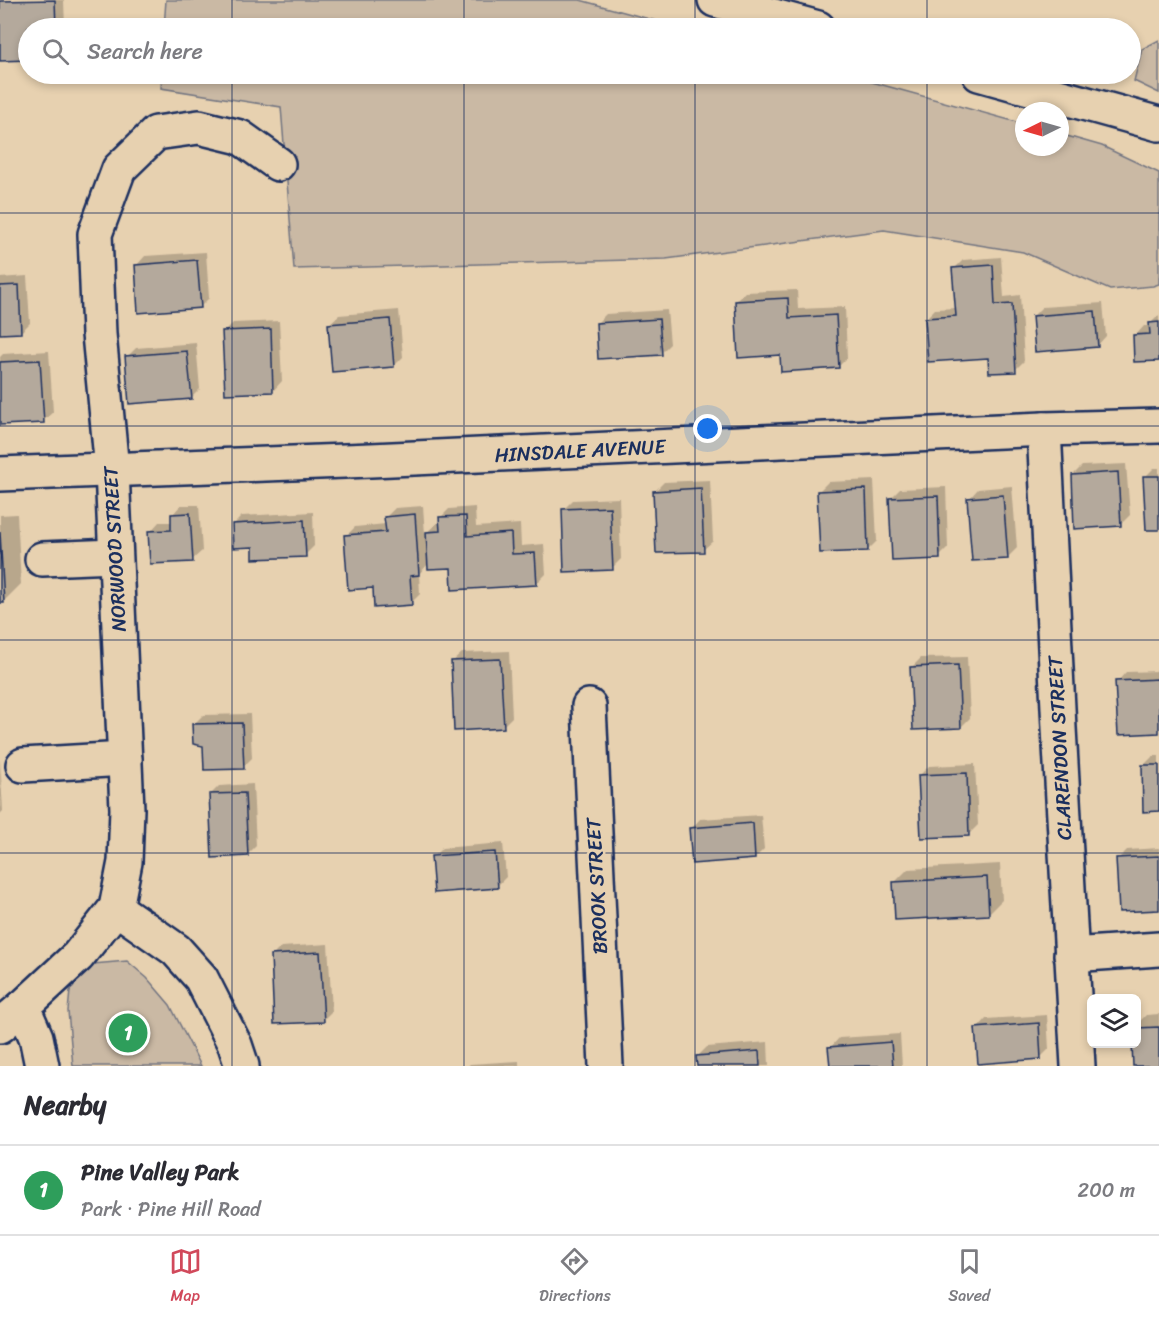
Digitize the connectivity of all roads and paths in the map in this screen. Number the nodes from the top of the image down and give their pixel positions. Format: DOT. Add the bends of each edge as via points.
graph roads {
  1 [pos="715,0"];
  2 [pos="781,18"];
  3 [pos="1016,84"];
  4 [pos="1159,123"];
  5 [pos="278,164"];
  6 [pos="1159,426"];
  7 [pos="1044,429"];
  8 [pos="112,470"];
  9 [pos="0,474"];
  10 [pos="116,556"];
  11 [pos="42,559"];
  12 [pos="589,706"];
  13 [pos="125,759"];
  14 [pos="23,765"];
  15 [pos="116,908"];
  16 [pos="1159,949"];
  17 [pos="1071,955"];
  18 [pos="11,1016"];
  19 [pos="42,1066"];
  20 [pos="242,1066"];
  21 [pos="606,1066"];
  22 [pos="1078,1066"];
  1 -- 2 [label="main road"];
  3 -- 4 [label="main road"];
  5 -- 8 [label="main road, NORWOOD STREET" via="240,137 199,127 156,133 119,169 95,234 99,334"];
  6 -- 7 [label="main road, HINSDALE AVENUE"];
  7 -- 8 [label="main road, HINSDALE AVENUE"];
  7 -- 17 [label="main road, CLARENDON STREET"];
  8 -- 9 [label="main road, HINSDALE AVENUE"];
  8 -- 10 [label="main road, NORWOOD STREET"];
  10 -- 11 [label="main road"];
  10 -- 13 [label="main road, NORWOOD STREET"];
  12 -- 21 [label="main road, BROOK STREET"];
  13 -- 14 [label="main road"];
  13 -- 15 [label="main road, NORWOOD STREET" via="125,862"];
  15 -- 18 [label="main road" via="78,956"];
  15 -- 20 [label="main road" via="176,950 201,978"];
  16 -- 17 [label="main road"];
  17 -- 22 [label="main road, CLARENDON STREET"];
  18 -- 19 [label="main road" via="36,1037"];
}
